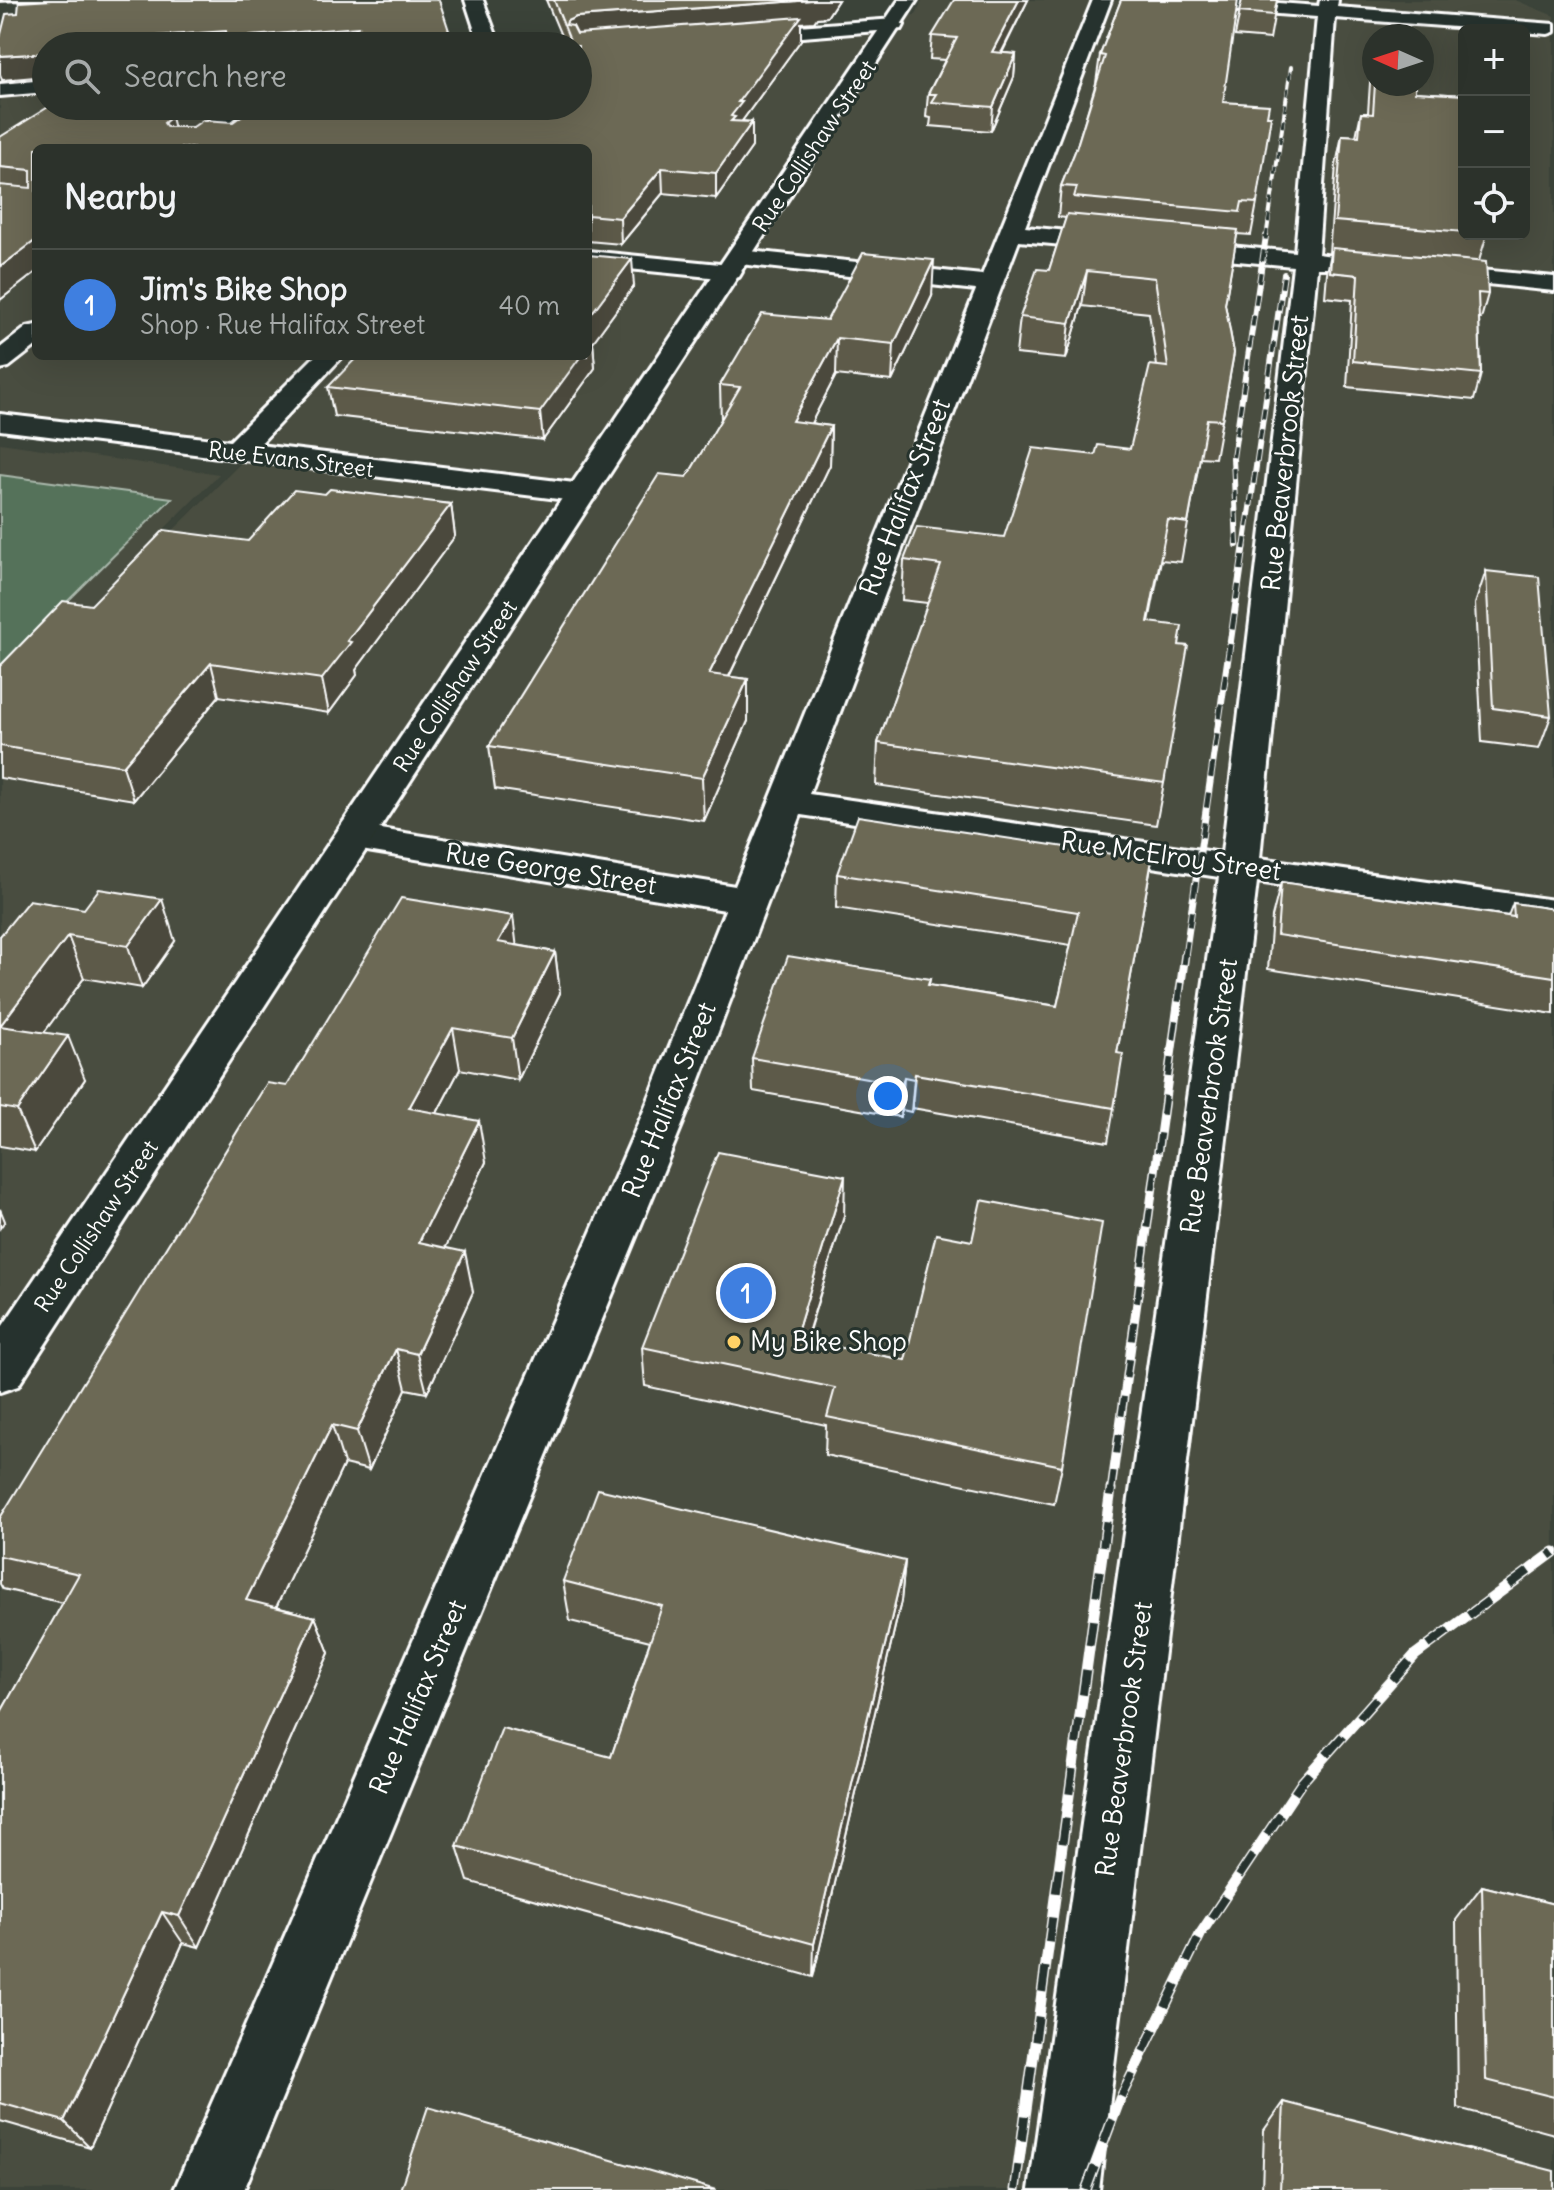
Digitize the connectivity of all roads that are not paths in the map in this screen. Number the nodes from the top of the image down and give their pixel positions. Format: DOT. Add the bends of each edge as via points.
graph roads {
  1 [pos="474,0"];
  2 [pos="1102,0"];
  3 [pos="1160,0"];
  4 [pos="1328,5"];
  5 [pos="1492,5"];
  6 [pos="901,12"];
  7 [pos="1551,29"];
  8 [pos="485,32"];
  9 [pos="714,38"];
  10 [pos="32,87"];
  11 [pos="0,90"];
  12 [pos="221,120"];
  13 [pos="189,144"];
  14 [pos="1011,233"];
  15 [pos="592,258"];
  16 [pos="1306,260"];
  17 [pos="735,265"];
  18 [pos="1368,266"];
  19 [pos="1399,269"];
  20 [pos="992,284"];
  21 [pos="1554,284"];
  22 [pos="32,336"];
  23 [pos="326,360"];
  24 [pos="0,361"];
  25 [pos="0,422"];
  26 [pos="236,452"];
  27 [pos="583,493"];
  28 [pos="787,802"];
  29 [pos="355,837"];
  30 [pos="1240,865"];
  31 [pos="747,901"];
  32 [pos="1554,913"];
  33 [pos="0,1371"];
  34 [pos="209,2190"];
  35 [pos="1064,2190"];
  1 -- 8 [label="street"];
  2 -- 14 [label="street, Rue Halifax Street"];
  3 -- 4 [label="street"];
  4 -- 7 [label="street"];
  4 -- 16 [label="street, Rue Beaverbrook Street"];
  5 -- 7 [label="street"];
  6 -- 9 [label="street"];
  6 -- 17 [label="street, Rue Collishaw Street"];
  10 -- 11 [label="street"];
  12 -- 13 [label="street"];
  14 -- 16 [label="street"];
  14 -- 20 [label="street, Rue Halifax Street"];
  15 -- 17 [label="street"];
  16 -- 18 [label="street"];
  16 -- 30 [label="street, Rue Beaverbrook Street"];
  17 -- 20 [label="street"];
  17 -- 27 [label="street, Rue Collishaw Street"];
  19 -- 21 [label="street"];
  20 -- 28 [label="street, Rue Halifax Street" via="982,298"];
  22 -- 24 [label="street"];
  23 -- 26 [label="street"];
  25 -- 26 [label="street, Rue Evans Street"];
  26 -- 27 [label="street, Rue Evans Street"];
  27 -- 29 [label="street, Rue Collishaw Street"];
  28 -- 30 [label="street, Rue McElroy Street"];
  28 -- 31 [label="street, Rue Halifax Street"];
  29 -- 31 [label="street, Rue George Street"];
  29 -- 33 [label="street, Rue Collishaw Street"];
  30 -- 32 [label="street, Rue McElroy Street"];
  30 -- 35 [label="street, Rue Beaverbrook Street"];
  31 -- 34 [label="street, Rue Halifax Street" via="667,1108"];
}
